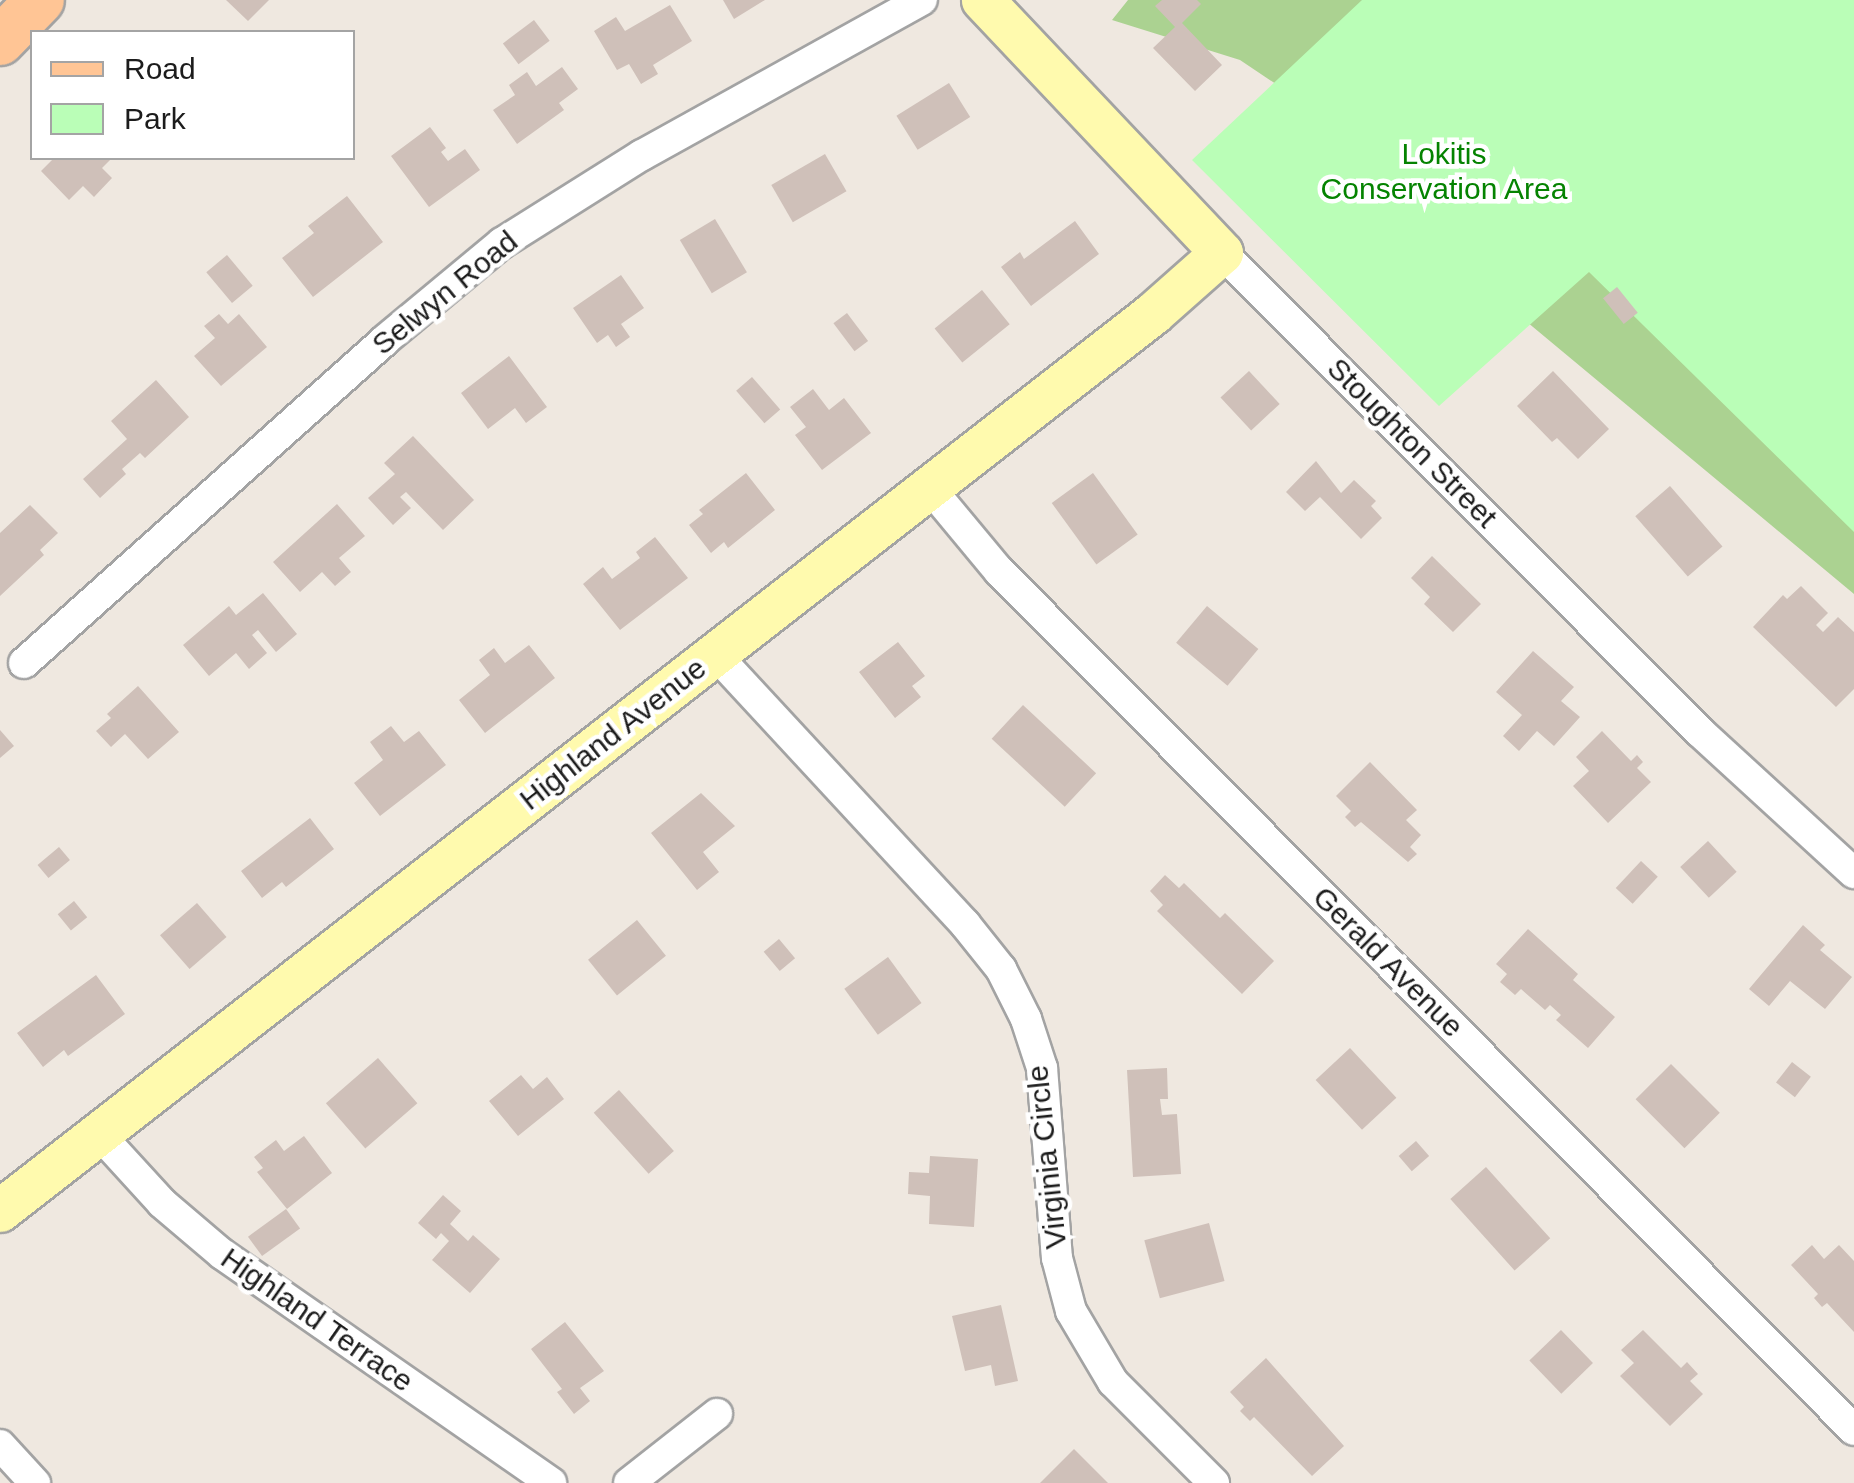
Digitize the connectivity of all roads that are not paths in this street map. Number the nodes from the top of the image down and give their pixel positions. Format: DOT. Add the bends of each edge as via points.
graph roads {
  1 [pos="40,0"];
  2 [pos="922,0"];
  3 [pos="983,0"];
  4 [pos="0,41"];
  5 [pos="1222,254"];
  6 [pos="930,488"];
  7 [pos="715,654"];
  8 [pos="24,663"];
  9 [pos="1854,872"];
  10 [pos="100,1134"];
  11 [pos="0,1211"];
  12 [pos="717,1414"];
  13 [pos="1854,1430"];
  14 [pos="0,1446"];
  15 [pos="34,1483"];
  16 [pos="551,1483"];
  17 [pos="629,1483"];
  18 [pos="1214,1483"];
  1 -- 4 [label="main road"];
  2 -- 8 [label="street, Selwyn Road" via="642,154 502,243"];
  3 -- 5 [label="street, Stoughton Street"];
  5 -- 6 [label="street, Highland Avenue"];
  5 -- 9 [label="street, Stoughton Street" via="1700,732"];
  6 -- 7 [label="street, Highland Avenue"];
  6 -- 13 [label="street, Gerald Avenue" via="999,571"];
  7 -- 10 [label="street, Highland Avenue"];
  7 -- 18 [label="street, Virginia Circle" via="1001,969 1042,1068 1057,1258 1076,1323 1132,1404"];
  10 -- 11 [label="street, Highland Avenue"];
  10 -- 16 [label="street, Highland Terrace" via="162,1202 222,1254"];
  12 -- 17 [label="street"];
  14 -- 15 [label="street"];
}
